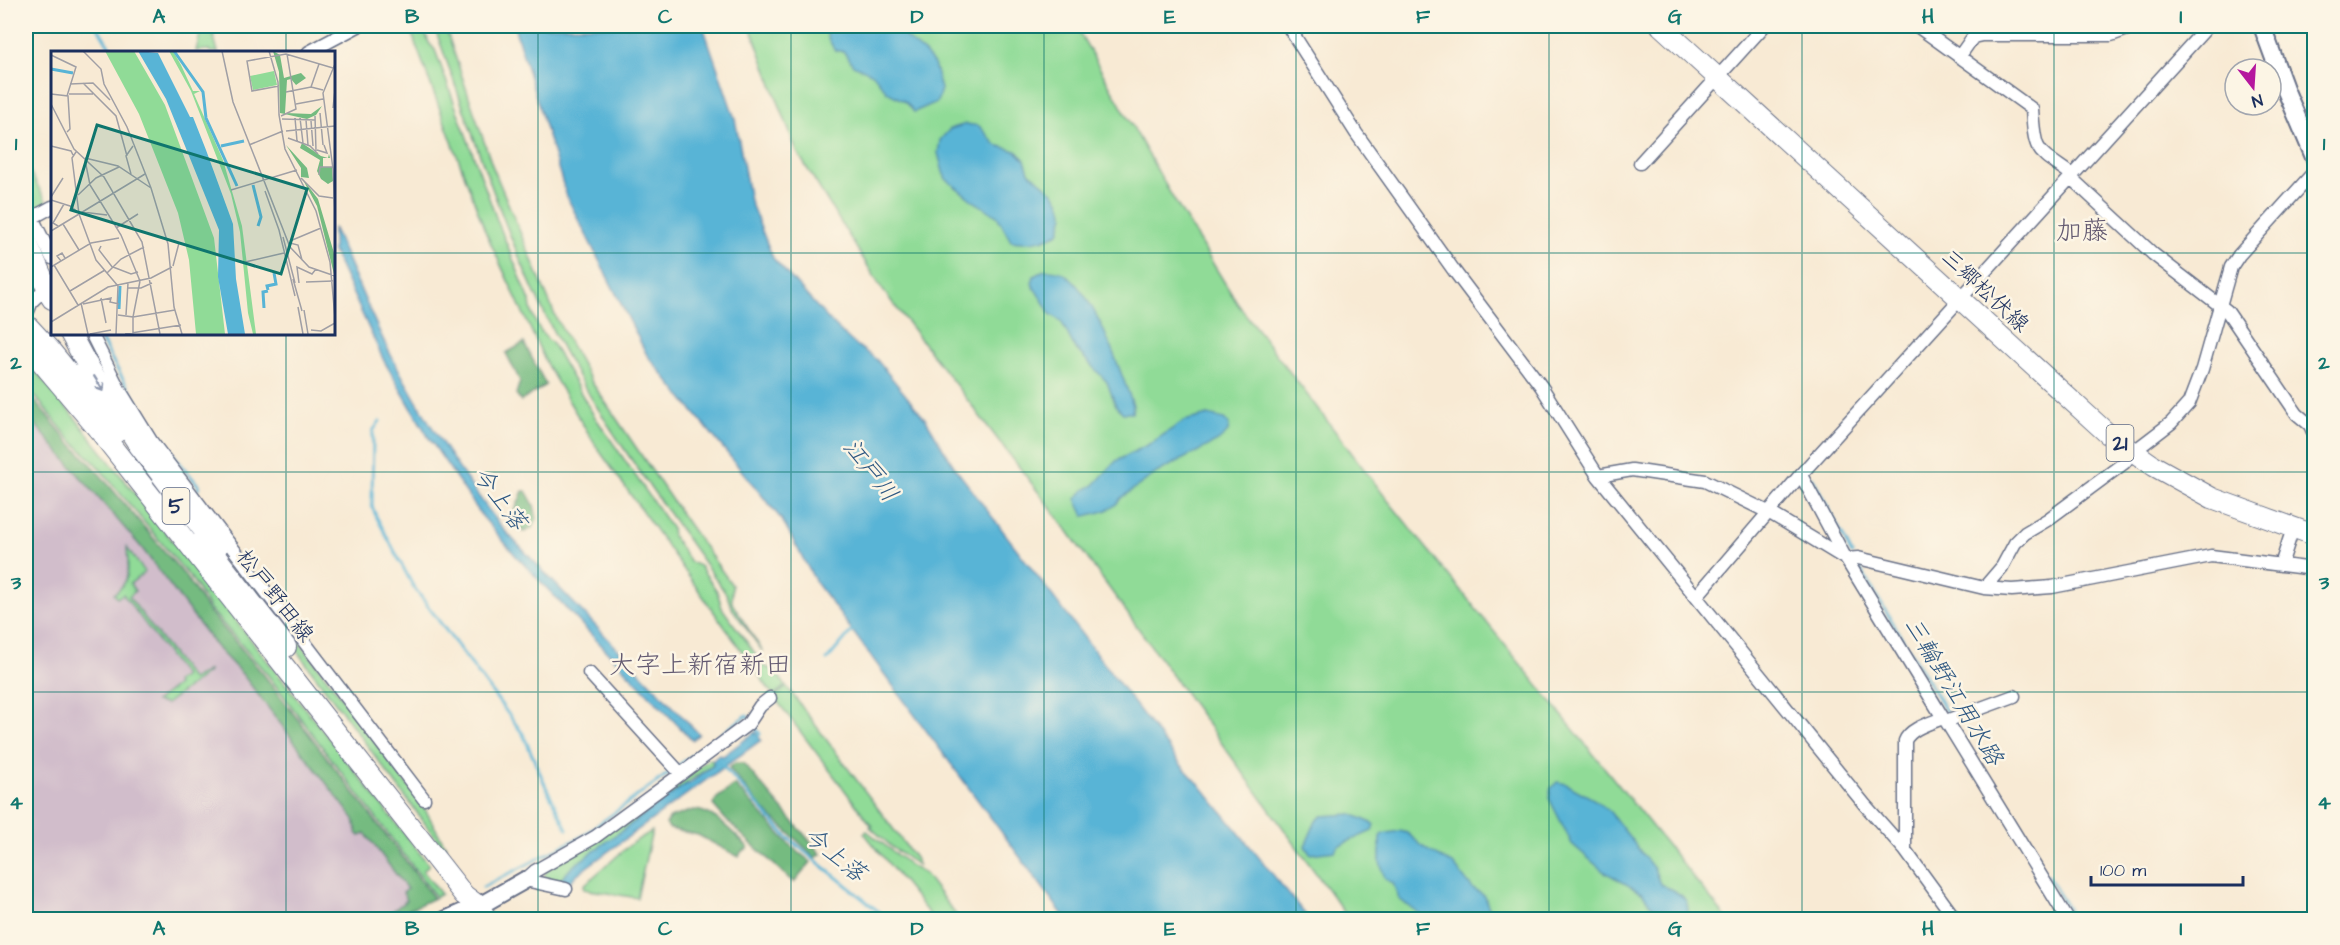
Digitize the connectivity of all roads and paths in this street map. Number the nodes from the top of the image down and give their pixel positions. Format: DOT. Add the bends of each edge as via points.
graph roads {
  1 [pos="358,26"];
  2 [pos="1288,26"];
  3 [pos="1660,26"];
  4 [pos="1764,26"];
  5 [pos="1917,26"];
  6 [pos="2136,26"];
  7 [pos="2208,26"];
  8 [pos="2262,26"];
  9 [pos="311,51"];
  10 [pos="1959,57"];
  11 [pos="1718,78"];
  12 [pos="2314,157"];
  13 [pos="1640,163"];
  14 [pos="2314,172"];
  15 [pos="2071,176"];
  16 [pos="26,205"];
  17 [pos="40,214"];
  18 [pos="26,240"];
  19 [pos="51,254"];
  20 [pos="48,295"];
  21 [pos="1959,298"];
  22 [pos="2221,306"];
  23 [pos="27,318"];
  24 [pos="71,334"];
  25 [pos="92,334"];
  26 [pos="26,344"];
  27 [pos="2314,434"];
  28 [pos="2133,452"];
  29 [pos="1801,475"];
  30 [pos="1598,476"];
  31 [pos="1770,513"];
  32 [pos="2293,528"];
  33 [pos="2314,535"];
  34 [pos="1846,560"];
  35 [pos="2281,565"];
  36 [pos="2314,569"];
  37 [pos="1984,588"];
  38 [pos="1696,597"];
  39 [pos="250,599"];
  40 [pos="589,673"];
  41 [pos="2014,696"];
  42 [pos="770,698"];
  43 [pos="1944,720"];
  44 [pos="677,769"];
  45 [pos="424,799"];
  46 [pos="1905,850"];
  47 [pos="525,880"];
  48 [pos="560,888"];
  49 [pos="482,912"];
  50 [pos="445,920"];
  51 [pos="1956,920"];
  52 [pos="2068,920"];
  1 -- 9 [label="street"];
  2 -- 30 [label="street" via="1363,143 1541,386"];
  3 -- 11 [label="main road, 三郷松伏線 / 21"];
  4 -- 11 [label="street"];
  5 -- 10 [label="street"];
  6 -- 10 [label="street" via="2111,35 1982,34 1973,37"];
  7 -- 15 [label="street"];
  8 -- 12 [label="main road"];
  10 -- 15 [label="street" via="2032,109 2038,150"];
  11 -- 13 [label="street"];
  11 -- 21 [label="main road, 三郷松伏線 / 21"];
  14 -- 22 [label="street" via="2239,255 2231,267"];
  15 -- 21 [label="street"];
  15 -- 22 [label="street" via="2153,254"];
  16 -- 17 [label="street"];
  17 -- 19 [label="street"];
  18 -- 20 [label="main road"];
  20 -- 23 [label="street" via="32,301"];
  21 -- 28 [label="main road, 三郷松伏線 / 21" via="2082,411"];
  21 -- 29 [label="street"];
  22 -- 27 [label="street"];
  22 -- 28 [label="street" via="2189,403 2171,423"];
  23 -- 39 [label="main road, 松戸野田線 / 5"];
  24 -- 39 [label="main road, one-way" via="140,447 212,539"];
  25 -- 45 [label="street" via="151,441"];
  26 -- 49 [label="main road, 松戸野田線 / 5" via="102,434 464,895"];
  28 -- 32 [label="main road, 三郷松伏線 / 21" via="2212,498"];
  28 -- 37 [label="street" via="2124,463 2025,533"];
  29 -- 31 [label="street"];
  29 -- 34 [label="street"];
  30 -- 31 [label="street" via="1632,470 1705,481"];
  30 -- 38 [label="street"];
  31 -- 34 [label="street"];
  31 -- 38 [label="street"];
  32 -- 33 [label="main road, 三郷松伏線 / 21"];
  32 -- 35 [label="street"];
  34 -- 37 [label="street" via="1858,558"];
  34 -- 43 [label="street"];
  35 -- 36 [label="street"];
  35 -- 37 [label="street" via="2211,556 2052,587"];
  38 -- 46 [label="street"];
  39 -- 49 [label="main road, 松戸野田線 / 5" via="471,891"];
  40 -- 44 [label="street"];
  41 -- 43 [label="street"];
  42 -- 44 [label="street" via="759,706 751,721"];
  43 -- 46 [label="street" via="1914,731 1905,741"];
  43 -- 52 [label="street"];
  44 -- 47 [label="street" via="595,837"];
  46 -- 51 [label="street"];
  47 -- 48 [label="street"];
  47 -- 49 [label="main road" via="488,901"];
  49 -- 50 [label="main road"];
}
